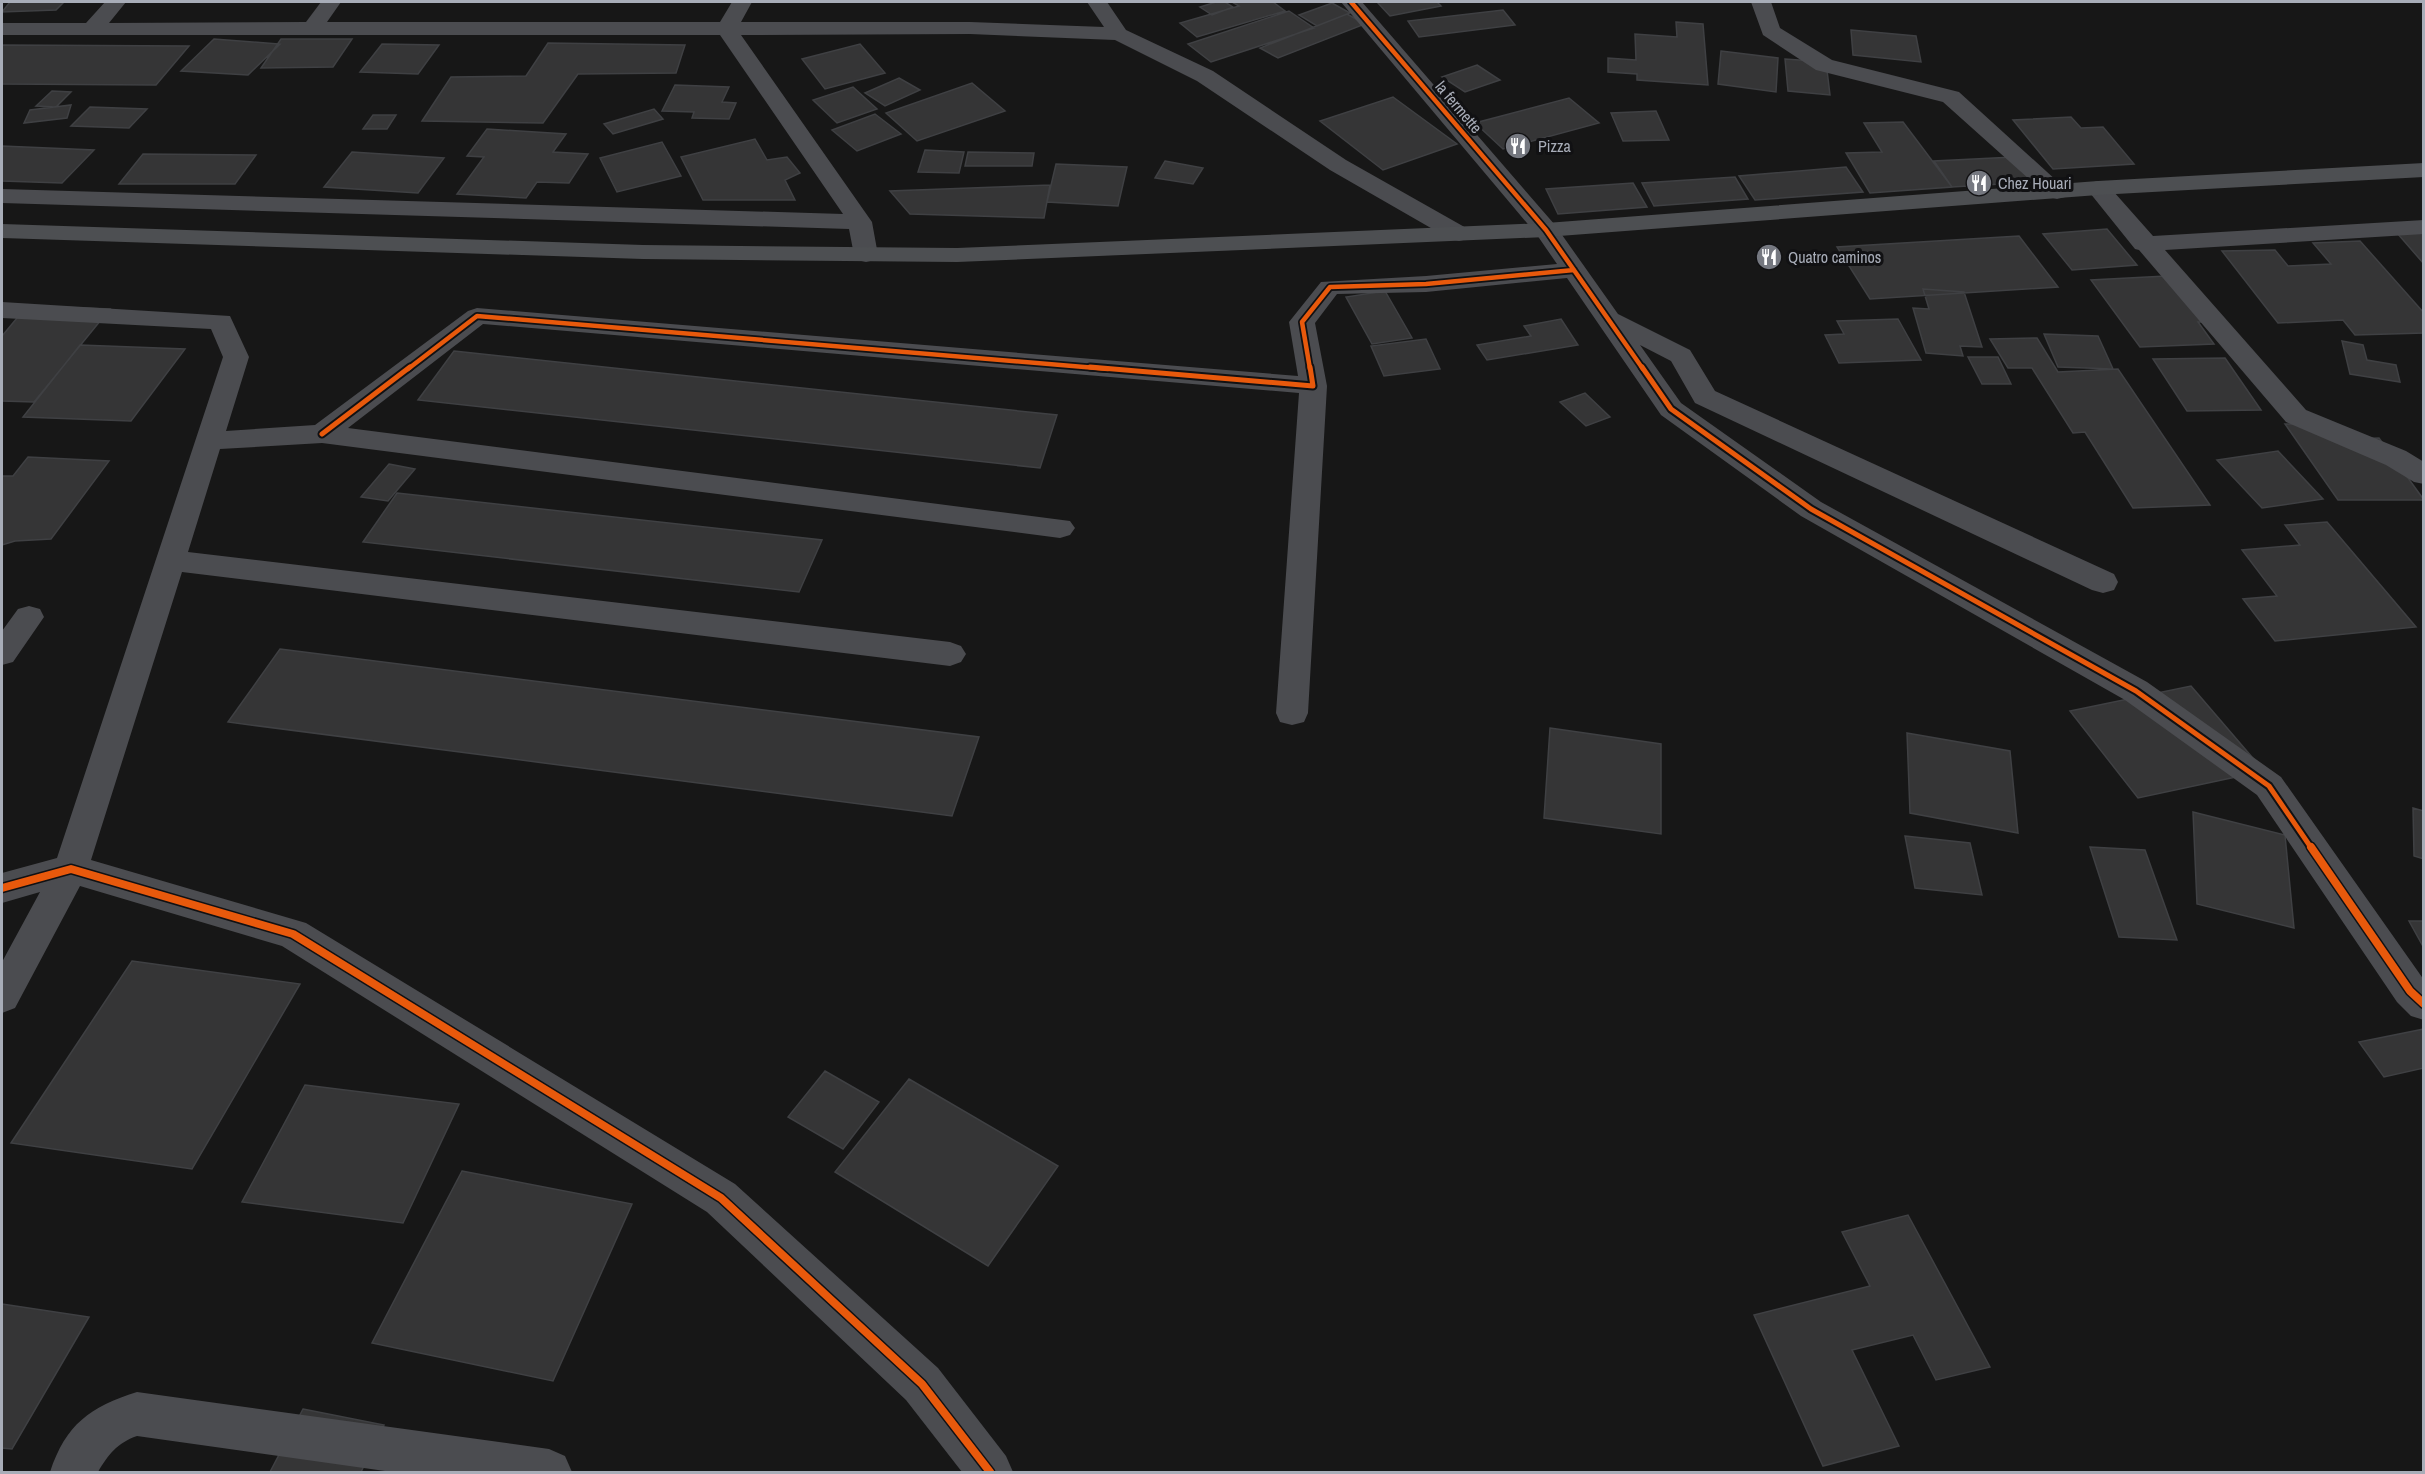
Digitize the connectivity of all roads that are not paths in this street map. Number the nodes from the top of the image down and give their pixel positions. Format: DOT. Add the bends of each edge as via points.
graph roads {
  1 [pos="116,2"];
  2 [pos="332,2"];
  3 [pos="742,2"];
  4 [pos="1097,2"];
  5 [pos="1351,2"];
  6 [pos="1761,2"];
  7 [pos="2,29"];
  8 [pos="727,29"];
  9 [pos="91,30"];
  10 [pos="312,30"];
  11 [pos="1119,34"];
  12 [pos="2424,170"];
  13 [pos="2098,188"];
  14 [pos="2057,192"];
  15 [pos="2,196"];
  16 [pos="860,222"];
  17 [pos="2424,227"];
  18 [pos="1546,230"];
  19 [pos="2,231"];
  20 [pos="1459,234"];
  21 [pos="2144,244"];
  22 [pos="867,255"];
  23 [pos="1574,270"];
  24 [pos="2,310"];
  25 [pos="1607,318"];
  26 [pos="1313,386"];
  27 [pos="322,434"];
  28 [pos="209,441"];
  29 [pos="2410,457"];
  30 [pos="2424,475"];
  31 [pos="1060,528"];
  32 [pos="171,560"];
  33 [pos="2103,582"];
  34 [pos="29,617"];
  35 [pos="2,654"];
  36 [pos="950,654"];
  37 [pos="1292,713"];
  38 [pos="71,869"];
  39 [pos="2,888"];
  40 [pos="2,997"];
  41 [pos="2424,1004"];
  42 [pos="73,1473"];
  43 [pos="549,1473"];
  44 [pos="990,1473"];
  1 -- 9 [label="street"];
  2 -- 10 [label="street"];
  3 -- 8 [label="street"];
  4 -- 11 [label="street"];
  5 -- 18 [label="street, la fermette"];
  6 -- 14 [label="street" via="1770,31 1824,65 1951,98"];
  7 -- 9 [label="street"];
  8 -- 10 [label="street"];
  8 -- 11 [label="street" via="970,28"];
  8 -- 16 [label="street"];
  9 -- 10 [label="street"];
  11 -- 20 [label="street" via="1205,76 1338,165"];
  12 -- 13 [label="main road"];
  13 -- 14 [label="main road"];
  13 -- 21 [label="street"];
  14 -- 18 [label="main road"];
  15 -- 16 [label="street"];
  16 -- 22 [label="street"];
  17 -- 21 [label="street"];
  18 -- 20 [label="main road"];
  18 -- 23 [label="street, la fermette"];
  19 -- 22 [label="main road" via="643,252"];
  20 -- 22 [label="main road" via="957,255"];
  21 -- 29 [label="street" via="2296,416"];
  23 -- 25 [label="street, la fermette"];
  23 -- 26 [label="street" via="1426,284 1330,287 1302,322"];
  24 -- 28 [label="street" via="221,322 237,357"];
  25 -- 33 [label="street" via="1681,356 1705,397"];
  25 -- 41 [label="street, la fermette" via="1671,408 1811,509 2136,691 2269,786 2410,991"];
  26 -- 27 [label="street" via="477,316"];
  26 -- 37 [label="street"];
  27 -- 28 [label="street"];
  27 -- 31 [label="street"];
  28 -- 32 [label="street"];
  29 -- 30 [label="street"];
  32 -- 36 [label="street"];
  32 -- 38 [label="street"];
  34 -- 35 [label="street"];
  38 -- 39 [label="street"];
  38 -- 40 [label="street"];
  38 -- 44 [label="street" via="293,934 721,1198 922,1384"];
  42 -- 43 [label="street" via="97,1432 115,1420 137,1414"];
}
